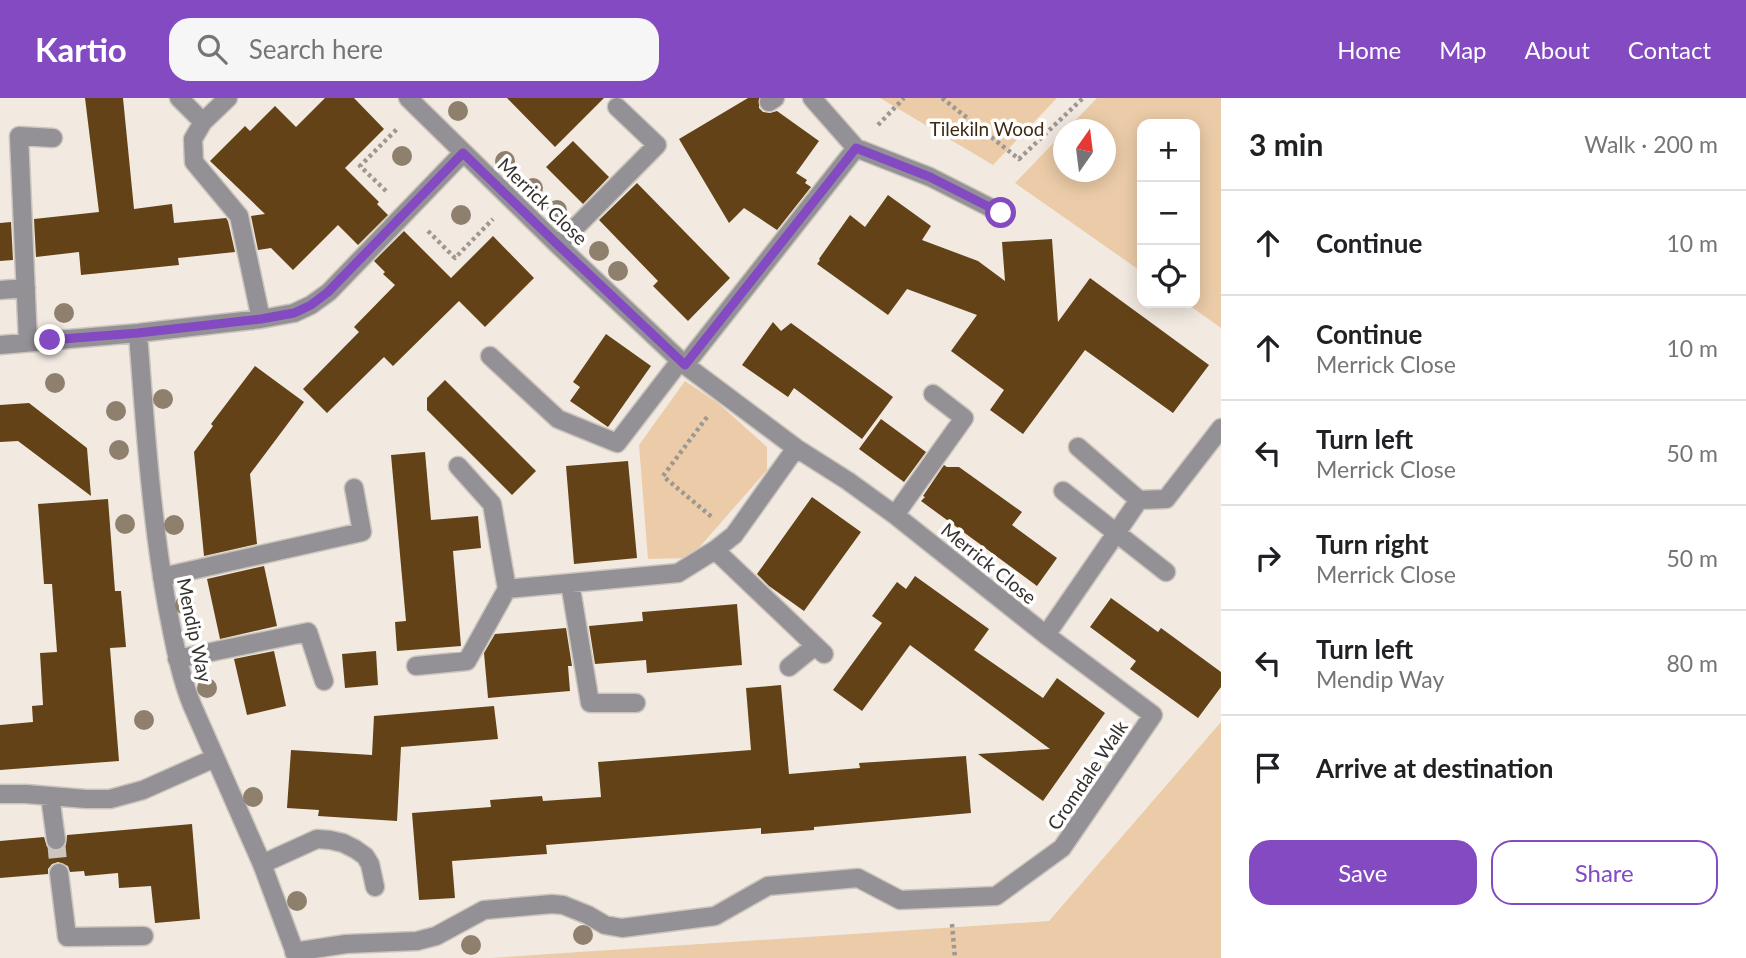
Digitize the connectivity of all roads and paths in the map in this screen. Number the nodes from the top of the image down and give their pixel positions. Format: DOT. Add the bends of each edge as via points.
graph roads {
  1 [pos="179,98"];
  2 [pos="229,98"];
  3 [pos="408,98"];
  4 [pos="904,98"];
  5 [pos="942,98"];
  6 [pos="1083,98"];
  7 [pos="815,103"];
  8 [pos="617,107"];
  9 [pos="203,122"];
  10 [pos="53,138"];
  11 [pos="856,148"];
  12 [pos="463,153"];
  13 [pos="1001,213"];
  14 [pos="558,245"];
  15 [pos="26,288"];
  16 [pos="0,290"];
  17 [pos="261,319"];
  18 [pos="138,333"];
  19 [pos="28,342"];
  20 [pos="0,345"];
  21 [pos="490,356"];
  22 [pos="683,363"];
  23 [pos="724,394"];
  24 [pos="933,394"];
  25 [pos="1221,428"];
  26 [pos="1078,447"];
  27 [pos="796,448"];
  28 [pos="458,466"];
  29 [pos="354,488"];
  30 [pos="1063,491"];
  31 [pos="1139,500"];
  32 [pos="895,515"];
  33 [pos="1117,533"];
  34 [pos="734,535"];
  35 [pos="715,550"];
  36 [pos="1166,572"];
  37 [pos="162,577"];
  38 [pos="570,583"];
  39 [pos="507,589"];
  40 [pos="1046,635"];
  41 [pos="177,659"];
  42 [pos="416,666"];
  43 [pos="789,667"];
  44 [pos="324,681"];
  45 [pos="636,703"];
  46 [pos="1153,715"];
  47 [pos="215,758"];
  48 [pos="0,794"];
  49 [pos="50,796"];
  50 [pos="56,840"];
  51 [pos="262,864"];
  52 [pos="59,873"];
  53 [pos="375,887"];
  54 [pos="144,936"];
  55 [pos="295,955"];
  1 -- 9 [label="street"];
  2 -- 9 [label="street"];
  3 -- 12 [label="street, Merrick Close"];
  4 -- 11 [label="path"];
  5 -- 6 [label="path" via="1019,159"];
  7 -- 11 [label="street"];
  8 -- 14 [label="street" via="657,145"];
  9 -- 17 [label="street" via="193,139 194,162 239,216"];
  10 -- 15 [label="street" via="19,136"];
  11 -- 13 [label="street" via="930,177"];
  11 -- 22 [label="street"];
  12 -- 14 [label="street, Merrick Close"];
  12 -- 17 [label="street" via="328,292 294,313"];
  14 -- 22 [label="street, Merrick Close"];
  15 -- 16 [label="street"];
  15 -- 19 [label="street"];
  17 -- 18 [label="street"];
  18 -- 19 [label="street"];
  18 -- 37 [label="street, Mendip Way"];
  19 -- 20 [label="street"];
  21 -- 22 [label="street" via="558,419 617,443"];
  22 -- 23 [label="street, Merrick Close"];
  23 -- 27 [label="street, Merrick Close"];
  23 -- 34 [label="path" via="663,476"];
  24 -- 32 [label="street" via="964,418"];
  25 -- 31 [label="street" via="1166,499"];
  26 -- 31 [label="street"];
  27 -- 32 [label="street, Merrick Close"];
  27 -- 34 [label="street"];
  28 -- 39 [label="street" via="492,504"];
  29 -- 37 [label="street" via="362,532"];
  30 -- 33 [label="street"];
  31 -- 33 [label="street"];
  32 -- 40 [label="street, Merrick Close"];
  33 -- 36 [label="street"];
  33 -- 40 [label="street"];
  34 -- 35 [label="street"];
  35 -- 38 [label="street" via="678,573"];
  35 -- 43 [label="street" via="819,650"];
  37 -- 41 [label="street, Mendip Way"];
  38 -- 39 [label="street"];
  38 -- 45 [label="street" via="590,703"];
  39 -- 42 [label="street" via="467,661"];
  40 -- 46 [label="street, Merrick Close"];
  41 -- 44 [label="street" via="308,632"];
  41 -- 47 [label="street, Mendip Way"];
  46 -- 55 [label="street, Cromdale Walk" via="1062,848 996,896 900,900 858,878 768,886 715,916 622,928 563,905 484,910 417,941 346,944"];
  47 -- 49 [label="street" via="143,790 110,799"];
  47 -- 51 [label="street, Mendip Way"];
  48 -- 49 [label="street"];
  49 -- 50 [label="street"];
  51 -- 53 [label="street" via="317,839 330,840 365,856"];
  51 -- 55 [label="street, Mendip Way"];
  52 -- 54 [label="street" via="66,937"];
}
